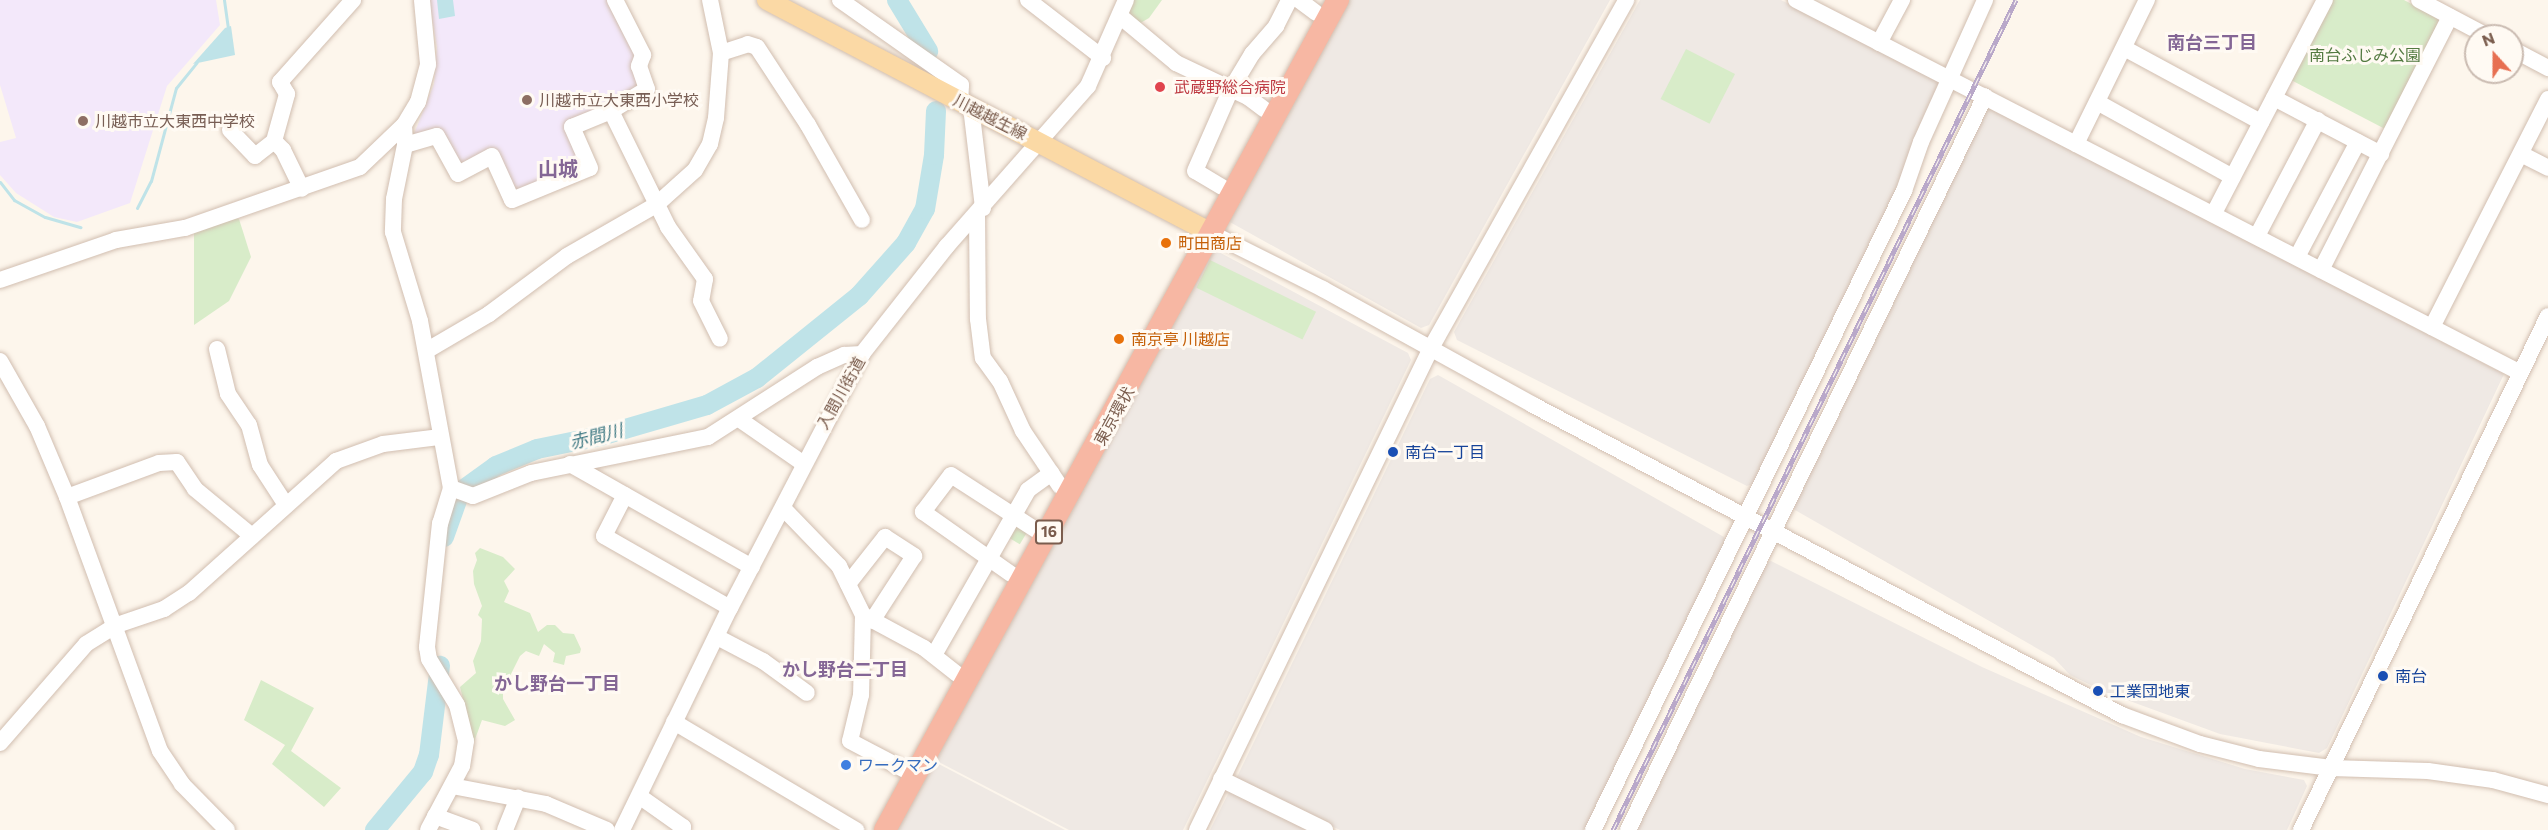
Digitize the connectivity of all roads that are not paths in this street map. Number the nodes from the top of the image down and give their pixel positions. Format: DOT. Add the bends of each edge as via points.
graph roads {
  1 [pos="353,0"];
  2 [pos="422,0"];
  3 [pos="615,0"];
  4 [pos="710,0"];
  5 [pos="767,0"];
  6 [pos="1028,0"];
  7 [pos="1126,0"];
  8 [pos="1289,0"];
  9 [pos="1338,0"];
  10 [pos="1626,0"];
  11 [pos="1796,0"];
  12 [pos="1902,0"];
  13 [pos="1985,0"];
  14 [pos="2147,0"];
  15 [pos="2325,0"];
  16 [pos="2419,0"];
  17 [pos="850,2"];
  18 [pos="1313,4"];
  19 [pos="1818,5"];
  20 [pos="1121,17"];
  21 [pos="2450,17"];
  22 [pos="2464,24"];
  23 [pos="1879,43"];
  24 [pos="2124,48"];
  25 [pos="721,53"];
  26 [pos="2524,55"];
  27 [pos="1103,58"];
  28 [pos="2548,68"];
  29 [pos="1952,79"];
  30 [pos="1231,89"];
  31 [pos="1985,96"];
  32 [pos="2274,98"];
  33 [pos="2548,99"];
  34 [pos="2097,102"];
  35 [pos="966,104"];
  36 [pos="1264,109"];
  37 [pos="611,111"];
  38 [pos="2318,120"];
  39 [pos="2261,122"];
  40 [pos="404,125"];
  41 [pos="231,130"];
  42 [pos="274,141"];
  43 [pos="2358,142"];
  44 [pos="1041,143"];
  45 [pos="2076,144"];
  46 [pos="405,146"];
  47 [pos="2381,154"];
  48 [pos="2521,154"];
  49 [pos="2548,168"];
  50 [pos="2233,177"];
  51 [pos="1222,187"];
  52 [pos="302,189"];
  53 [pos="656,205"];
  54 [pos="980,210"];
  55 [pos="2214,213"];
  56 [pos="862,220"];
  57 [pos="1207,231"];
  58 [pos="2257,236"];
  59 [pos="2297,257"];
  60 [pos="2321,270"];
  61 [pos="0,280"];
  62 [pos="2548,315"];
  63 [pos="2432,327"];
  64 [pos="2544,335"];
  65 [pos="720,339"];
  66 [pos="1431,348"];
  67 [pos="217,349"];
  68 [pos="426,351"];
  69 [pos="862,354"];
  70 [pos="0,362"];
  71 [pos="2519,372"];
  72 [pos="739,419"];
  73 [pos="439,437"];
  74 [pos="570,464"];
  75 [pos="804,464"];
  76 [pos="1055,479"];
  77 [pos="459,490"];
  78 [pos="625,495"];
  79 [pos="67,497"];
  80 [pos="286,505"];
  81 [pos="783,508"];
  82 [pos="1013,516"];
  83 [pos="1746,516"];
  84 [pos="1036,530"];
  85 [pos="1774,531"];
  86 [pos="252,536"];
  87 [pos="988,560"];
  88 [pos="752,567"];
  89 [pos="1011,574"];
  90 [pos="848,584"];
  91 [pos="730,608"];
  92 [pos="867,618"];
  93 [pos="117,625"];
  94 [pos="717,637"];
  95 [pos="934,655"];
  96 [pos="957,674"];
  97 [pos="807,693"];
  98 [pos="674,722"];
  99 [pos="0,743"];
  100 [pos="2331,768"];
  101 [pos="905,770"];
  102 [pos="1221,779"];
  103 [pos="452,786"];
  104 [pos="2548,795"];
  105 [pos="639,796"];
  106 [pos="518,797"];
  107 [pos="431,823"];
  108 [pos="227,830"];
  109 [pos="473,830"];
  110 [pos="505,830"];
  111 [pos="607,830"];
  112 [pos="622,830"];
  113 [pos="681,830"];
  114 [pos="856,830"];
  115 [pos="872,830"];
  116 [pos="885,830"];
  117 [pos="1197,830"];
  118 [pos="1325,830"];
  119 [pos="1593,830"];
  120 [pos="1628,830"];
  121 [pos="2301,830"];
  1 -- 42 [label="street" via="280,82 287,94"];
  2 -- 40 [label="street" via="428,64 418,102"];
  3 -- 37 [label="street" via="643,55 639,66 647,89"];
  4 -- 25 [label="street"];
  5 -- 35 [label="main road, 川越越生線"];
  6 -- 27 [label="street"];
  7 -- 20 [label="street, 入間川街道"];
  8 -- 30 [label="street" via="1276,26 1252,54"];
  9 -- 57 [label="highway, 東京環状 / 16"];
  10 -- 66 [label="street"];
  11 -- 19 [label="street"];
  12 -- 23 [label="street"];
  13 -- 29 [label="street"];
  14 -- 24 [label="street"];
  15 -- 32 [label="street"];
  16 -- 21 [label="street"];
  17 -- 35 [label="street" via="961,85"];
  18 -- 36 [label="highway, 東京環状 / 16"];
  19 -- 23 [label="street"];
  20 -- 27 [label="street, 入間川街道"];
  20 -- 30 [label="street" via="1176,63"];
  21 -- 22 [label="street"];
  21 -- 47 [label="street"];
  23 -- 29 [label="street"];
  24 -- 34 [label="street"];
  24 -- 39 [label="street"];
  25 -- 53 [label="street" via="710,144 695,170"];
  25 -- 56 [label="street" via="748,44 757,47 794,102"];
  26 -- 28 [label="street"];
  27 -- 44 [label="street, 入間川街道" via="1088,86"];
  29 -- 31 [label="street"];
  29 -- 83 [label="street" via="1917,150 1904,191"];
  30 -- 36 [label="street"];
  30 -- 51 [label="street" via="1195,171"];
  31 -- 45 [label="street"];
  31 -- 85 [label="street"];
  32 -- 38 [label="street"];
  32 -- 39 [label="street"];
  33 -- 48 [label="street"];
  34 -- 45 [label="street"];
  34 -- 50 [label="street"];
  35 -- 44 [label="main road, 川越越生線"];
  35 -- 54 [label="street"];
  36 -- 51 [label="highway, 東京環状 / 16"];
  37 -- 46 [label="street" via="572,127 590,168 512,200 492,156 458,174 437,136"];
  37 -- 53 [label="street"];
  38 -- 43 [label="street"];
  38 -- 58 [label="street"];
  39 -- 50 [label="street"];
  40 -- 46 [label="street"];
  40 -- 52 [label="street" via="360,167"];
  41 -- 42 [label="street" via="255,156"];
  42 -- 52 [label="street" via="288,159"];
  43 -- 47 [label="street"];
  43 -- 59 [label="street"];
  44 -- 54 [label="street, 入間川街道"];
  44 -- 57 [label="main road, 川越越生線"];
  45 -- 55 [label="street"];
  46 -- 68 [label="street" via="392,222"];
  47 -- 60 [label="street"];
  48 -- 49 [label="street"];
  48 -- 63 [label="street"];
  50 -- 55 [label="street"];
  51 -- 57 [label="highway, 東京環状 / 16"];
  52 -- 61 [label="street" via="170,233 116,240"];
  53 -- 65 [label="street" via="682,251 705,279 701,301"];
  53 -- 68 [label="street" via="567,256 489,315"];
  54 -- 69 [label="street, 入間川街道"];
  54 -- 76 [label="street" via="978,319 983,358"];
  55 -- 58 [label="street"];
  57 -- 66 [label="street"];
  57 -- 76 [label="highway, 東京環状 / 16"];
  57 -- 116 [label="highway, 東京環状 / 16"];
  58 -- 59 [label="street"];
  59 -- 60 [label="street"];
  60 -- 63 [label="street"];
  62 -- 64 [label="street"];
  63 -- 71 [label="street"];
  64 -- 71 [label="street"];
  66 -- 83 [label="street"];
  66 -- 102 [label="street"];
  67 -- 80 [label="street" via="228,394 249,424 260,465"];
  68 -- 73 [label="street"];
  69 -- 72 [label="street" via="844,355 824,363"];
  69 -- 75 [label="street, 入間川街道"];
  70 -- 79 [label="street" via="37,426"];
  71 -- 100 [label="street"];
  72 -- 74 [label="street" via="693,442"];
  72 -- 75 [label="street"];
  73 -- 77 [label="street"];
  73 -- 80 [label="street" via="383,444 347,455 327,467"];
  74 -- 77 [label="street" via="511,478 484,493"];
  74 -- 78 [label="street"];
  75 -- 81 [label="street, 入間川街道"];
  76 -- 82 [label="street" via="1028,490"];
  76 -- 84 [label="highway, 東京環状 / 16"];
  77 -- 103 [label="street" via="440,523 426,631 429,659 460,711 466,741 464,758"];
  78 -- 88 [label="street"];
  78 -- 91 [label="street" via="604,536"];
  79 -- 86 [label="street" via="159,463 177,462 195,489"];
  79 -- 93 [label="street"];
  80 -- 86 [label="street"];
  81 -- 88 [label="street, 入間川街道"];
  81 -- 90 [label="street" via="839,566"];
  82 -- 84 [label="street"];
  82 -- 87 [label="street"];
  82 -- 87 [label="street" via="951,475 922,512"];
  83 -- 85 [label="street"];
  83 -- 119 [label="street"];
  84 -- 89 [label="highway, 東京環状 / 16"];
  85 -- 100 [label="street" via="2122,714 2236,754"];
  85 -- 120 [label="street"];
  86 -- 93 [label="street" via="189,593 164,609"];
  87 -- 89 [label="street"];
  87 -- 95 [label="street"];
  88 -- 91 [label="street, 入間川街道"];
  89 -- 96 [label="highway, 東京環状 / 16"];
  90 -- 92 [label="street"];
  90 -- 92 [label="street" via="885,537 914,556"];
  91 -- 94 [label="street, 入間川街道"];
  92 -- 95 [label="street"];
  92 -- 101 [label="street" via="861,695 849,741"];
  93 -- 99 [label="street" via="76,653"];
  93 -- 108 [label="street" via="160,751 182,784"];
  94 -- 97 [label="street" via="763,661"];
  94 -- 98 [label="street, 入間川街道"];
  95 -- 96 [label="street"];
  96 -- 101 [label="highway, 東京環状 / 16"];
  98 -- 105 [label="street, 入間川街道"];
  98 -- 114 [label="street"];
  100 -- 104 [label="street" via="2428,771 2493,780"];
  100 -- 121 [label="street"];
  101 -- 115 [label="highway, 東京環状 / 16"];
  102 -- 117 [label="street"];
  102 -- 118 [label="street"];
  103 -- 106 [label="street"];
  103 -- 107 [label="street"];
  105 -- 112 [label="street, 入間川街道"];
  105 -- 113 [label="street" via="683,827"];
  106 -- 110 [label="street"];
  106 -- 111 [label="street" via="546,804"];
  107 -- 109 [label="street"];
}
